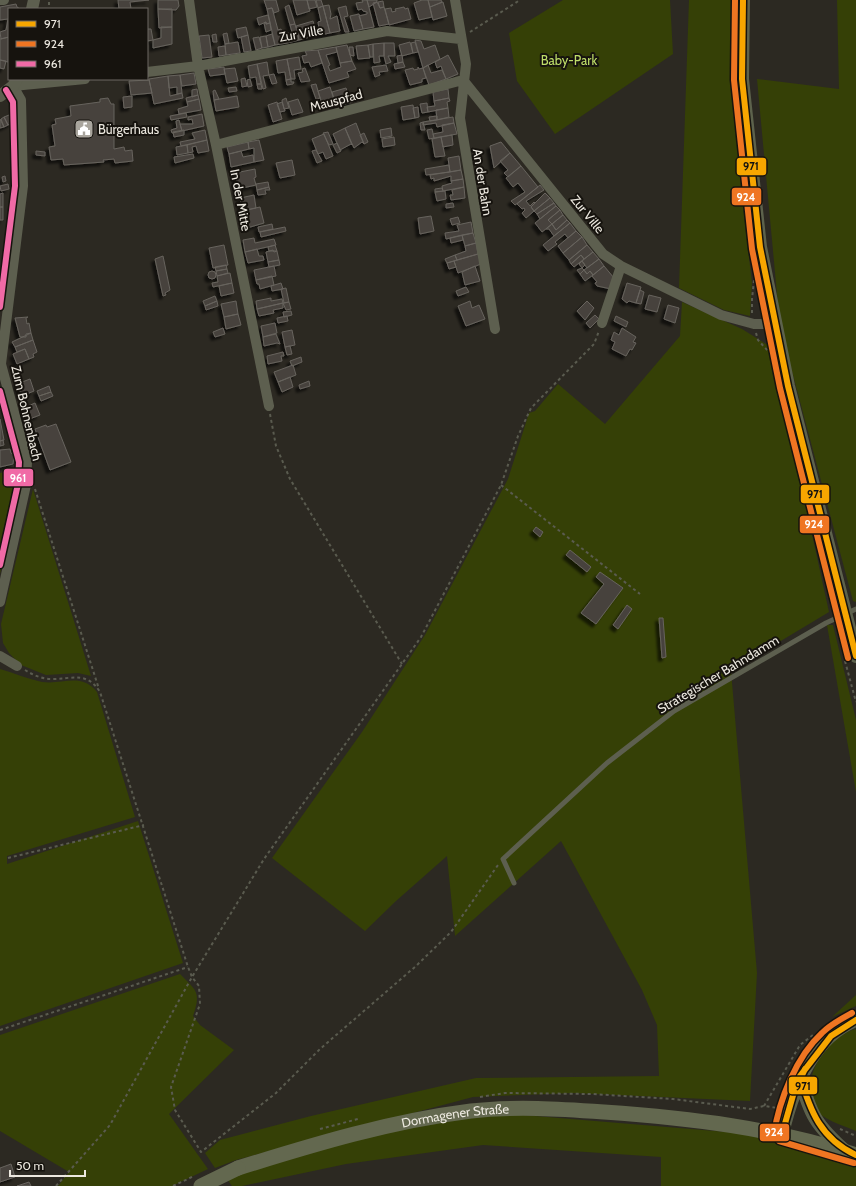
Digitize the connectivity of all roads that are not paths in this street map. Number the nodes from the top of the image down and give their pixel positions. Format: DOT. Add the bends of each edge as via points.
graph roads {
  1 [pos="0,0"];
  2 [pos="4,0"];
  3 [pos="189,0"];
  4 [pos="455,0"];
  5 [pos="744,0"];
  6 [pos="460,39"];
  7 [pos="198,66"];
  8 [pos="148,72"];
  9 [pos="77,80"];
  10 [pos="463,80"];
  11 [pos="9,88"];
  12 [pos="216,145"];
  13 [pos="622,266"];
  14 [pos="602,323"];
  15 [pos="775,324"];
  16 [pos="495,329"];
  17 [pos="11,403"];
  18 [pos="0,405"];
  19 [pos="269,406"];
  20 [pos="0,602"];
  21 [pos="850,611"];
  22 [pos="0,656"];
  23 [pos="856,656"];
  24 [pos="17,666"];
  25 [pos="514,884"];
  26 [pos="856,1020"];
  27 [pos="800,1076"];
  28 [pos="782,1134"];
  29 [pos="851,1154"];
  30 [pos="200,1186"];
  1 -- 2 [label="street"];
  3 -- 7 [label="street, In der Mitte"];
  4 -- 6 [label="street, An der Bahn"];
  5 -- 15 [label="main road" via="742,79 760,247"];
  6 -- 7 [label="street, Zur Ville" via="387,31"];
  6 -- 10 [label="street, An der Bahn" via="466,64"];
  7 -- 8 [label="street, Zur Ville"];
  7 -- 12 [label="street, In der Mitte"];
  9 -- 11 [label="street"];
  10 -- 12 [label="street, Mauspfad"];
  10 -- 13 [label="street, Zur Ville" via="603,254"];
  10 -- 16 [label="street, An der Bahn" via="460,118"];
  11 -- 17 [label="street, Zum Bohnenbach" via="21,100 23,186 1,364"];
  12 -- 19 [label="street, In der Mitte"];
  13 -- 14 [label="street"];
  13 -- 15 [label="street, Zur Ville" via="735,320 754,324"];
  15 -- 21 [label="main road"];
  17 -- 18 [label="street"];
  17 -- 20 [label="street, Zum Bohnenbach" via="27,472"];
  21 -- 23 [label="main road"];
  21 -- 25 [label="lane, Strategischer Bahndamm" via="674,711 607,763 503,860"];
  22 -- 24 [label="street"];
  26 -- 27 [label="main road" via="846,1024 823,1043"];
  27 -- 28 [label="main road"];
  27 -- 29 [label="main road" via="813,1116 824,1132"];
  28 -- 29 [label="main road, Dormagener Straße"];
  28 -- 30 [label="main road, Dormagener Straße, bridge" via="676,1117 550,1109 473,1111 359,1133 238,1168"];
}
